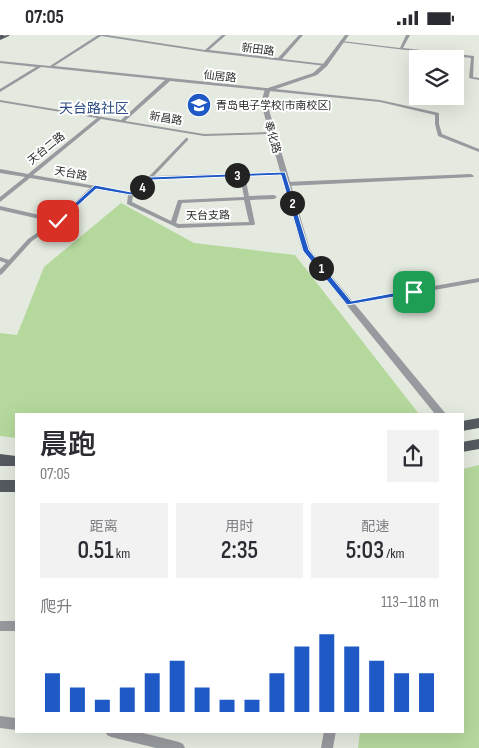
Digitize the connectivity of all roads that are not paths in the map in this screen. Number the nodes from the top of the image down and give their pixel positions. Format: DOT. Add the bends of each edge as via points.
graph roads {
  1 [pos="8,35"];
  2 [pos="100,35"];
  3 [pos="145,35"];
  4 [pos="224,35"];
  5 [pos="301,35"];
  6 [pos="408,35"];
  7 [pos="0,36"];
  8 [pos="345,38"];
  9 [pos="137,41"];
  10 [pos="402,49"];
  11 [pos="206,51"];
  12 [pos="279,60"];
  13 [pos="0,62"];
  14 [pos="325,65"];
  15 [pos="40,66"];
  16 [pos="51,67"];
  17 [pos="168,79"];
  18 [pos="479,79"];
  19 [pos="267,90"];
  20 [pos="0,91"];
  21 [pos="0,101"];
  22 [pos="100,117"];
  23 [pos="122,121"];
  24 [pos="271,133"];
  25 [pos="186,139"];
  26 [pos="479,151"];
  27 [pos="0,171"];
  28 [pos="283,173"];
  29 [pos="28,175"];
  30 [pos="242,175"];
  31 [pos="471,176"];
  32 [pos="150,178"];
  33 [pos="286,184"];
  34 [pos="95,187"];
  35 [pos="131,194"];
  36 [pos="274,197"];
  37 [pos="247,198"];
  38 [pos="0,200"];
  39 [pos="0,208"];
  40 [pos="58,221"];
  41 [pos="173,223"];
  42 [pos="0,259"];
  43 [pos="11,262"];
  44 [pos="0,273"];
  45 [pos="479,280"];
  46 [pos="350,303"];
  47 [pos="440,413"];
  48 [pos="479,423"];
  49 [pos="464,426"];
  50 [pos="0,460"];
  51 [pos="15,461"];
  52 [pos="0,486"];
  53 [pos="15,487"];
  54 [pos="0,626"];
  55 [pos="15,627"];
  56 [pos="0,723"];
  57 [pos="15,724"];
  58 [pos="119,733"];
  59 [pos="330,733"];
  60 [pos="179,748"];
  61 [pos="327,748"];
  1 -- 7 [label="main road"];
  2 -- 9 [label="street, 新田路"];
  2 -- 16 [label="street"];
  3 -- 9 [label="street"];
  4 -- 11 [label="street"];
  5 -- 12 [label="street"];
  6 -- 10 [label="street"];
  8 -- 10 [label="street"];
  8 -- 14 [label="street"];
  9 -- 11 [label="street, 新田路"];
  10 -- 18 [label="street" via="473,57 471,78"];
  11 -- 12 [label="street, 新田路"];
  12 -- 14 [label="street, 新田路"];
  13 -- 15 [label="street, 仙居路"];
  14 -- 19 [label="street" via="315,74"];
  15 -- 16 [label="street, 仙居路"];
  15 -- 20 [label="street"];
  16 -- 17 [label="street, 仙居路"];
  17 -- 19 [label="street, 仙居路"];
  17 -- 23 [label="street"];
  19 -- 24 [label="street, 奉化路" via="264,103"];
  19 -- 26 [label="street, 仙居路" via="380,101 437,114 440,135"];
  21 -- 22 [label="street, 新昌路"];
  22 -- 23 [label="street, 新昌路"];
  22 -- 29 [label="street, 天台二路"];
  23 -- 24 [label="street, 新昌路" via="204,135"];
  24 -- 28 [label="street, 奉化路"];
  25 -- 32 [label="street"];
  27 -- 29 [label="street, 天台路"];
  28 -- 30 [label="street"];
  28 -- 33 [label="street, 奉化路"];
  29 -- 34 [label="street, 天台路"];
  29 -- 38 [label="street, 天台二路"];
  30 -- 32 [label="street"];
  30 -- 37 [label="street, 天台支路"];
  31 -- 33 [label="street"];
  32 -- 35 [label="street"];
  33 -- 46 [label="street, 奉化路" via="306,251"];
  34 -- 35 [label="street, 天台路"];
  34 -- 40 [label="street"];
  35 -- 41 [label="street, 天台支路" via="129,203"];
  36 -- 37 [label="street"];
  37 -- 41 [label="street" via="180,201"];
  37 -- 41 [label="street, 天台支路" via="252,224 178,226"];
  39 -- 40 [label="street"];
  40 -- 43 [label="street" via="30,240"];
  42 -- 43 [label="street"];
  43 -- 44 [label="street"];
  45 -- 46 [label="street"];
  46 -- 47 [label="street, 奉化路"];
  48 -- 49 [label="main road"];
  50 -- 51 [label="main road"];
  52 -- 53 [label="main road"];
  54 -- 55 [label="street"];
  56 -- 57 [label="street"];
  58 -- 60 [label="street"];
  59 -- 61 [label="street"];
}
